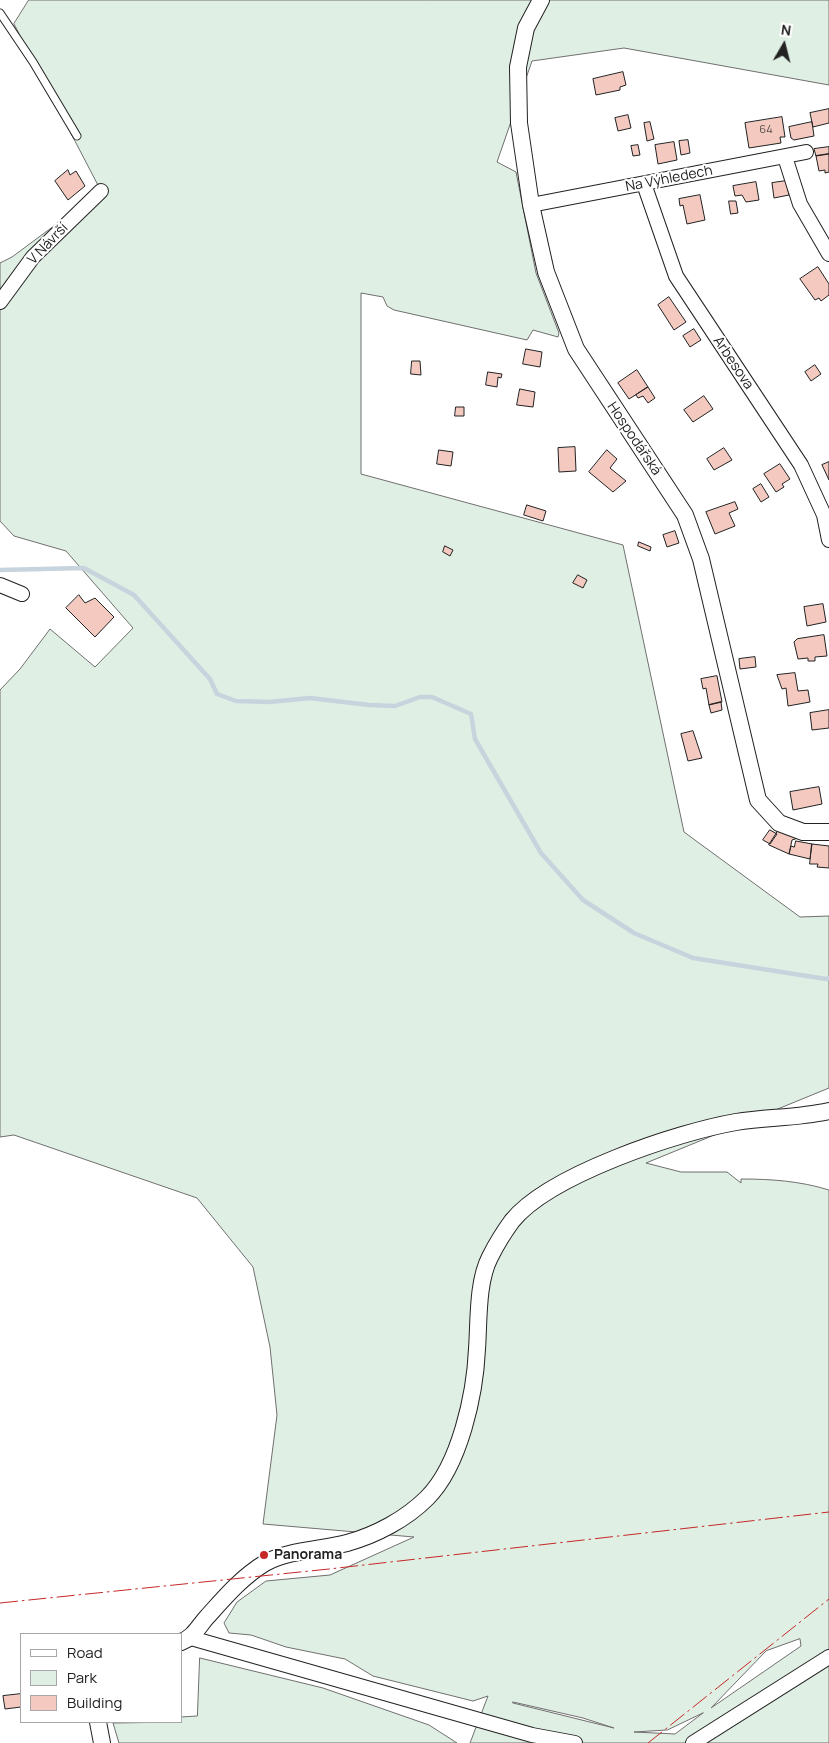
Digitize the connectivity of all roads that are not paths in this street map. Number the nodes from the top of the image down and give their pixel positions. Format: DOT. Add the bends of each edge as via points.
graph roads {
  1 [pos="541,0"];
  2 [pos="0,13"];
  3 [pos="77,136"];
  4 [pos="806,152"];
  5 [pos="785,157"];
  6 [pos="644,184"];
  7 [pos="101,191"];
  8 [pos="531,205"];
  9 [pos="829,254"];
  10 [pos="0,302"];
  11 [pos="829,540"];
  12 [pos="0,585"];
  13 [pos="22,594"];
  14 [pos="829,832"];
  15 [pos="829,1111"];
  16 [pos="186,1640"];
  17 [pos="829,1657"];
  18 [pos="98,1723"];
  19 [pos="102,1743"];
  20 [pos="575,1743"];
  21 [pos="693,1743"];
  1 -- 8 [label="street, Hospodářská" via="526,28 518,67 519,123"];
  2 -- 3 [label="lane" via="34,62"];
  4 -- 5 [label="street, Na Výhledech"];
  5 -- 6 [label="street, Na Výhledech"];
  5 -- 9 [label="street" via="800,204"];
  6 -- 8 [label="street, Na Výhledech"];
  6 -- 11 [label="street, Arbesova" via="676,276 801,465 824,515"];
  7 -- 10 [label="street, V Návrší" via="33,257"];
  8 -- 14 [label="street, Hospodářská" via="546,272 576,349 685,515 701,559 758,800 778,823 803,832"];
  12 -- 13 [label="street"];
  15 -- 16 [label="street" via="800,1117 736,1122 619,1156 546,1193 513,1220 489,1259 480,1298 476,1370 467,1413 451,1462 430,1495 406,1517 348,1543 267,1562 239,1582"];
  16 -- 20 [label="street" via="532,1735"];
  17 -- 21 [label="street"];
  18 -- 19 [label="street"];
}
